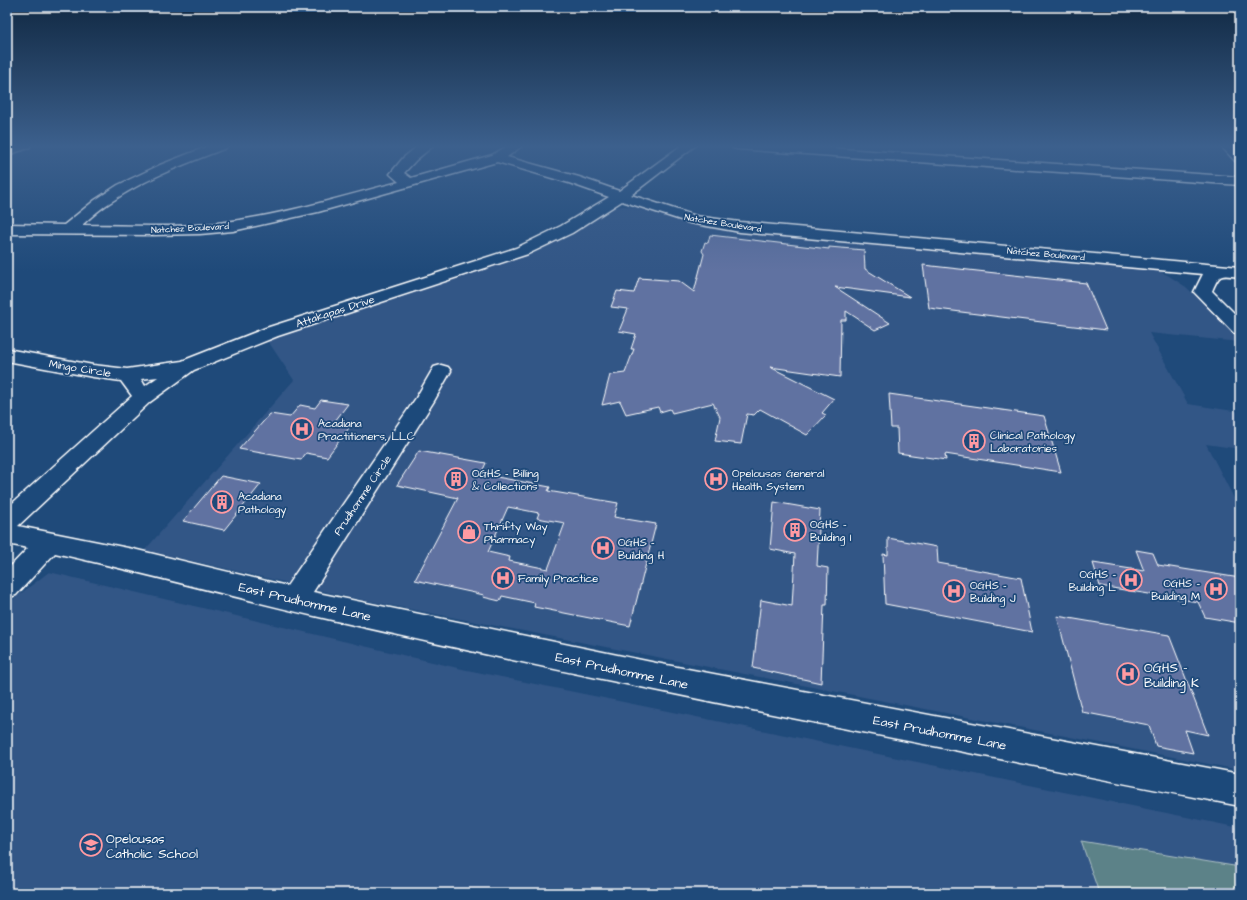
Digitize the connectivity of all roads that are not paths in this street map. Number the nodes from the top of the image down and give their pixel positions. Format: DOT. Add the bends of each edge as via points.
graph roads {
  1 [pos="127,187"];
  2 [pos="393,187"];
  3 [pos="592,187"];
  4 [pos="632,187"];
  5 [pos="619,196"];
  6 [pos="69,228"];
  7 [pos="7,229"];
  8 [pos="1154,264"];
  9 [pos="1220,270"];
  10 [pos="1240,272"];
  11 [pos="1193,286"];
  12 [pos="1240,329"];
  13 [pos="7,355"];
  14 [pos="187,366"];
  15 [pos="441,371"];
  16 [pos="127,375"];
  17 [pos="143,397"];
  18 [pos="7,522"];
  19 [pos="7,534"];
  20 [pos="50,542"];
  21 [pos="7,587"];
  22 [pos="294,598"];
  23 [pos="1240,790"];
  1 -- 6 [label="street" via="101,202"];
  2 -- 6 [label="street, Natchez Boulevard" via="312,209 233,226 153,230"];
  3 -- 5 [label="street, Natchez Boulevard"];
  4 -- 5 [label="street, Attakapas Drive"];
  5 -- 8 [label="street, Natchez Boulevard" via="695,220 740,227"];
  5 -- 14 [label="street, Attakapas Drive" via="570,229 522,252 272,332"];
  6 -- 7 [label="street, Natchez Boulevard"];
  8 -- 9 [label="street, Natchez Boulevard"];
  8 -- 11 [label="street"];
  9 -- 10 [label="street, Natchez Boulevard"];
  9 -- 11 [label="street"];
  11 -- 12 [label="street"];
  13 -- 16 [label="street, Mingo Circle"];
  14 -- 16 [label="street"];
  14 -- 17 [label="street, Attakapas Drive"];
  15 -- 22 [label="street, Prudhomme Circle" via="424,401"];
  16 -- 17 [label="street, Mingo Circle"];
  17 -- 18 [label="street, Attakapas Drive"];
  19 -- 20 [label="street, East Prudhomme Lane"];
  20 -- 21 [label="street"];
  20 -- 22 [label="street, East Prudhomme Lane"];
  22 -- 23 [label="street, East Prudhomme Lane" via="343,611 693,685"];
}
